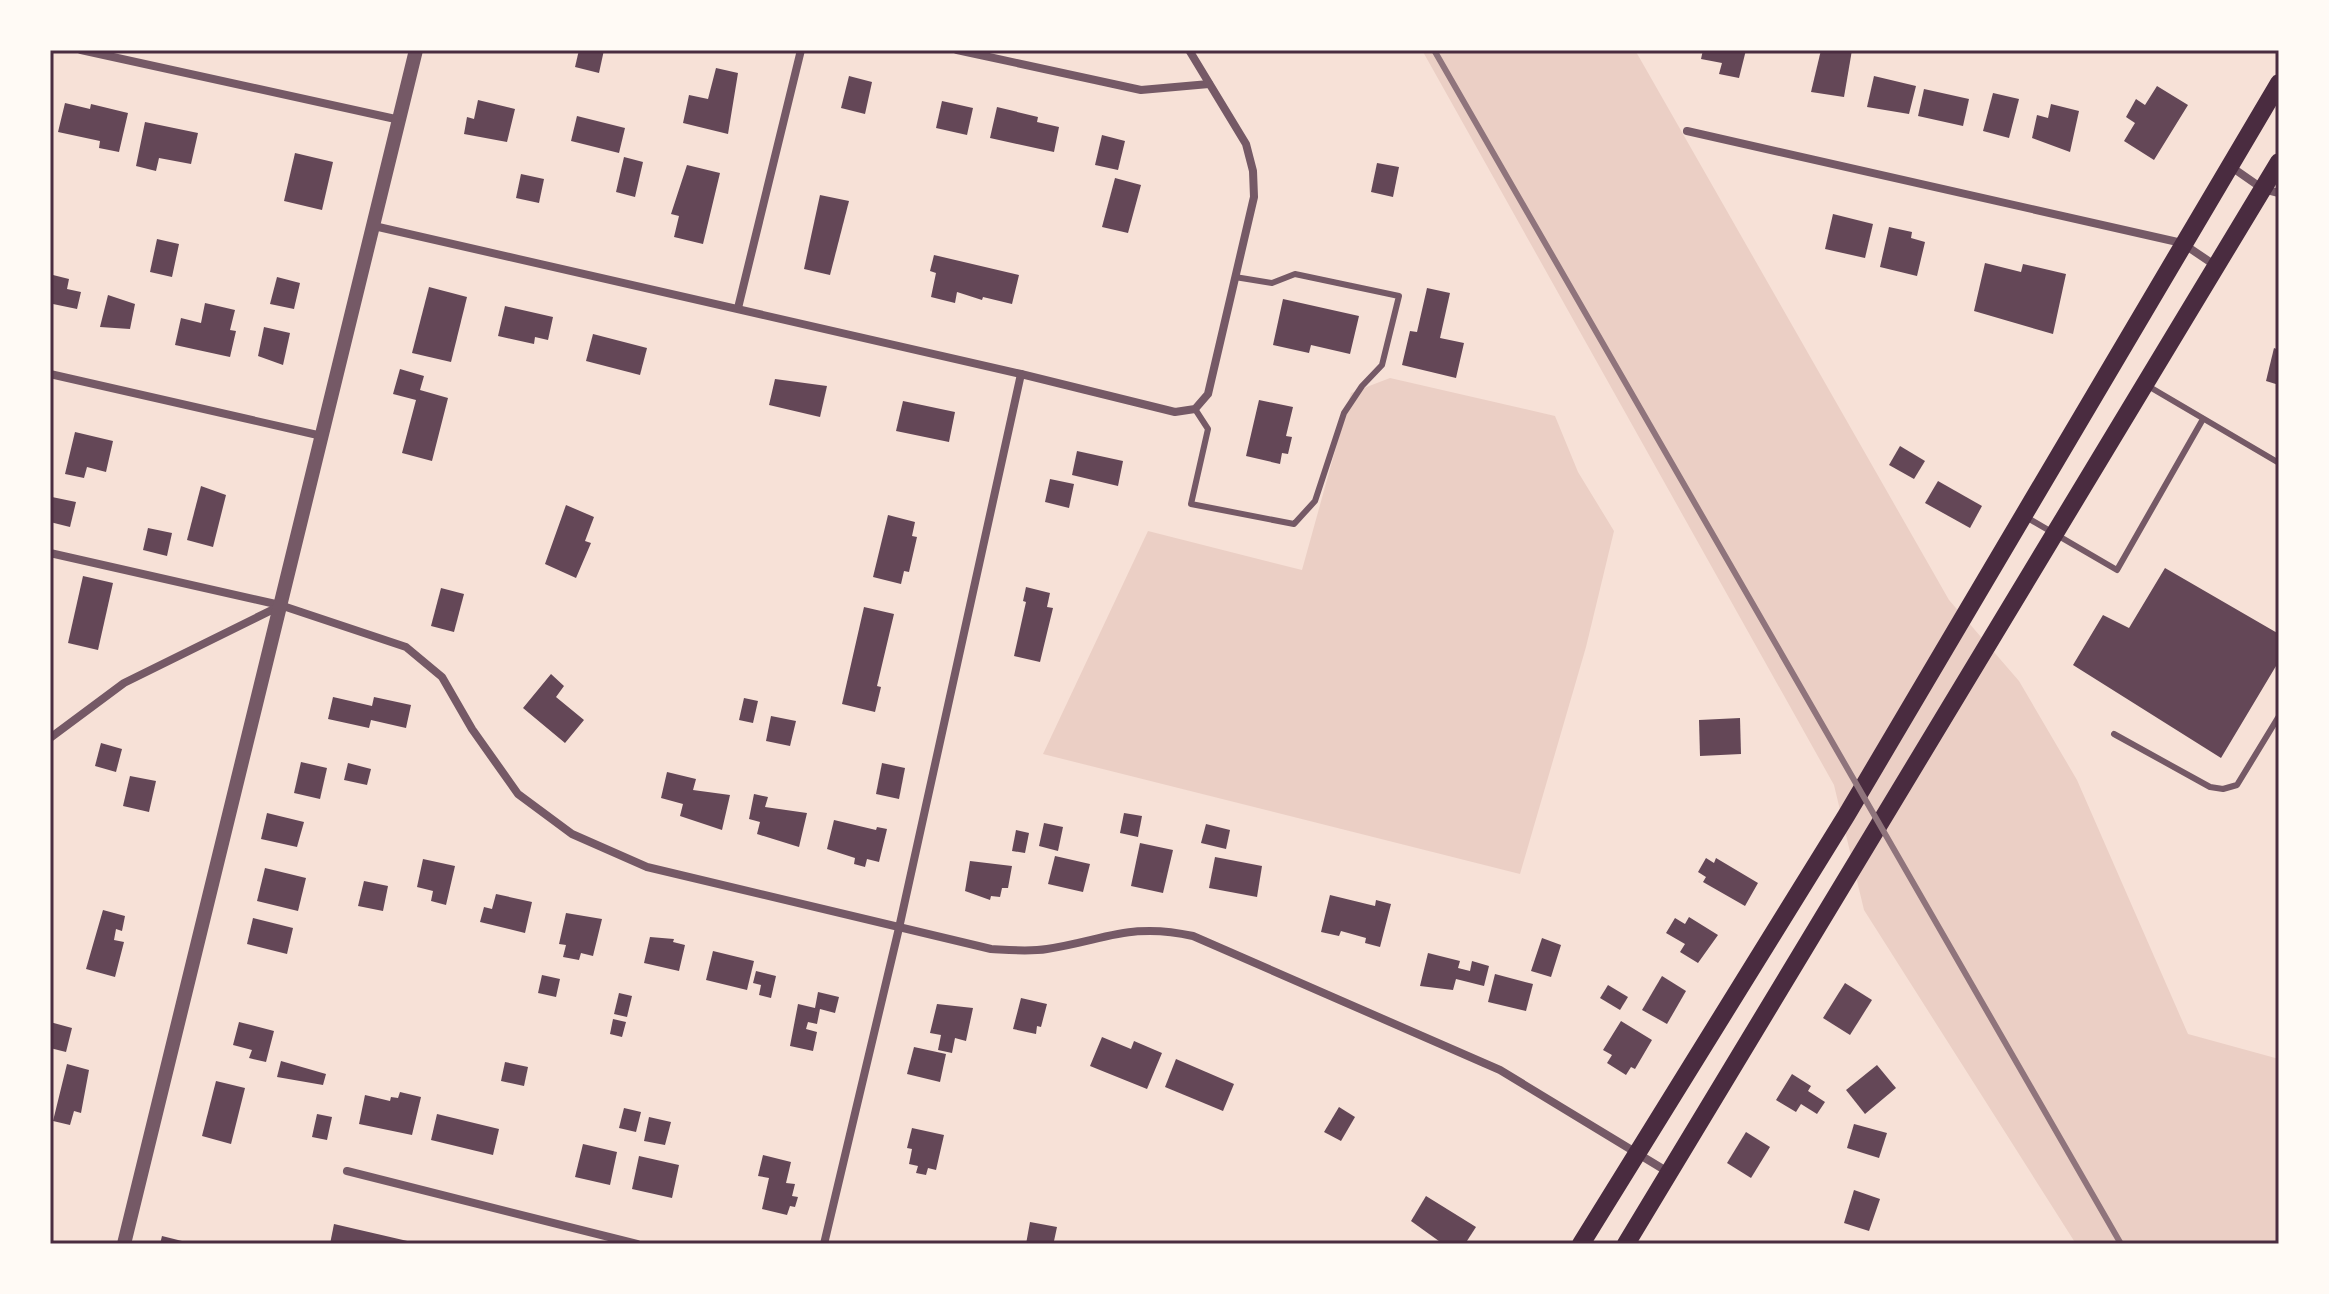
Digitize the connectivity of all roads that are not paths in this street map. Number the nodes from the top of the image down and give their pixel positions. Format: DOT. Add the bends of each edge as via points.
graph roads {
  1 [pos="81,50"];
  2 [pos="416,50"];
  3 [pos="801,50"];
  4 [pos="957,50"];
  5 [pos="1189,50"];
  6 [pos="2279,83"];
  7 [pos="1209,84"];
  8 [pos="400,120"];
  9 [pos="1687,131"];
  10 [pos="2279,162"];
  11 [pos="2229,166"];
  12 [pos="2271,191"];
  13 [pos="374,226"];
  14 [pos="2182,243"];
  15 [pos="2216,266"];
  16 [pos="1235,277"];
  17 [pos="738,308"];
  18 [pos="50,374"];
  19 [pos="1021,374"];
  20 [pos="2145,384"];
  21 [pos="1195,409"];
  22 [pos="2203,419"];
  23 [pos="322,436"];
  24 [pos="2279,463"];
  25 [pos="2023,516"];
  26 [pos="2053,534"];
  27 [pos="50,553"];
  28 [pos="280,605"];
  29 [pos="2279,716"];
  30 [pos="2114,734"];
  31 [pos="50,738"];
  32 [pos="899,928"];
  33 [pos="1638,1152"];
  34 [pos="347,1171"];
  35 [pos="1669,1172"];
  36 [pos="124,1244"];
  37 [pos="637,1244"];
  38 [pos="824,1244"];
  39 [pos="1581,1244"];
  40 [pos="1626,1244"];
  1 -- 8 [label="street"];
  2 -- 8 [label="street"];
  3 -- 17 [label="street"];
  4 -- 7 [label="street" via="1141,90"];
  5 -- 7 [label="street"];
  6 -- 11 [label="main road"];
  7 -- 16 [label="street" via="1246,144 1253,171 1254,197"];
  8 -- 13 [label="street"];
  9 -- 14 [label="street"];
  10 -- 12 [label="main road"];
  11 -- 12 [label="street"];
  11 -- 14 [label="main road"];
  12 -- 15 [label="main road"];
  13 -- 17 [label="street"];
  13 -- 23 [label="street"];
  14 -- 15 [label="street"];
  14 -- 25 [label="main road"];
  15 -- 20 [label="main road"];
  16 -- 21 [label="street" via="1208,394"];
  16 -- 21 [label="lane" via="1272,283 1295,274 1399,296 1382,365 1344,413 1315,501 1294,524 1191,504 1208,429"];
  17 -- 19 [label="street"];
  18 -- 23 [label="street"];
  19 -- 21 [label="street" via="1175,412"];
  19 -- 32 [label="street"];
  20 -- 22 [label="lane"];
  20 -- 26 [label="main road"];
  22 -- 24 [label="lane"];
  22 -- 26 [label="lane" via="2117,570"];
  23 -- 28 [label="street"];
  25 -- 26 [label="lane"];
  25 -- 33 [label="main road"];
  26 -- 35 [label="main road"];
  27 -- 28 [label="street"];
  28 -- 31 [label="street" via="124,683"];
  28 -- 32 [label="street" via="406,647 442,677 518,794 572,834 647,867"];
  28 -- 36 [label="street"];
  29 -- 30 [label="lane" via="2237,785 2223,789 2210,787"];
  32 -- 33 [label="street" via="991,949 1044,950 1159,928 1193,936 1500,1070"];
  32 -- 38 [label="street"];
  33 -- 35 [label="street"];
  33 -- 39 [label="main road"];
  34 -- 37 [label="street"];
  35 -- 40 [label="main road"];
}
